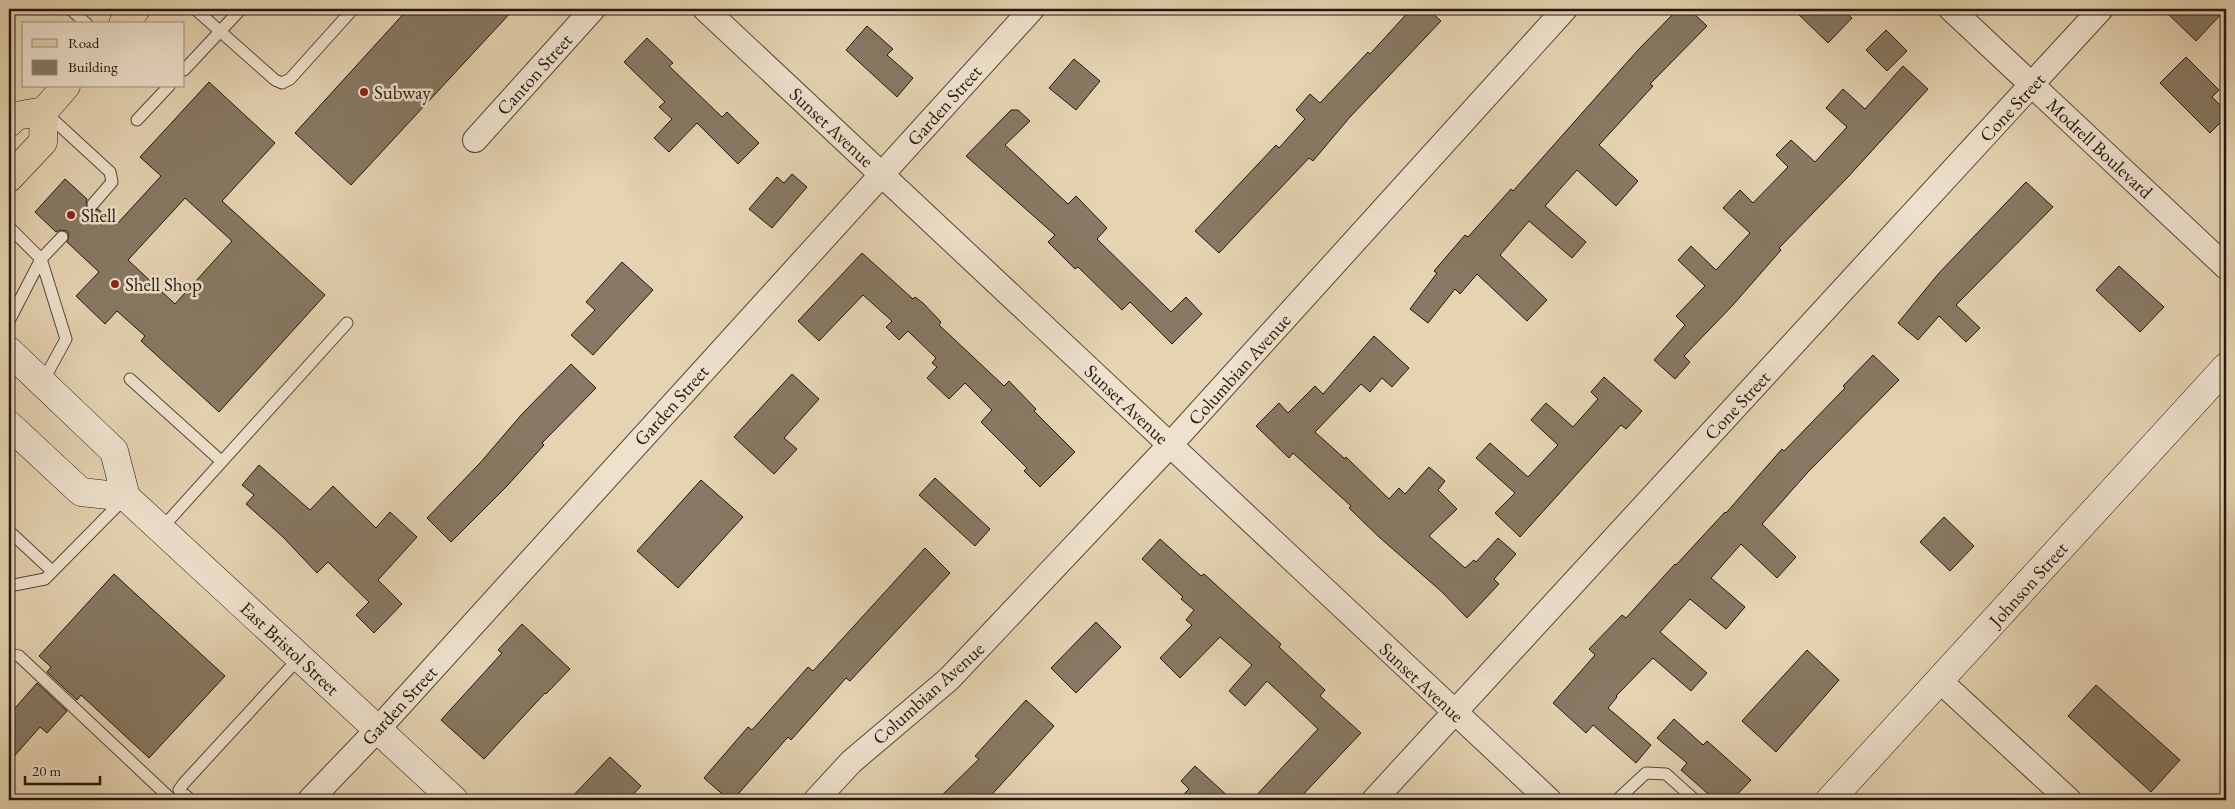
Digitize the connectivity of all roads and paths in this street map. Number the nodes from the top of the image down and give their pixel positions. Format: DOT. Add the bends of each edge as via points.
graph roads {
  1 [pos="70,9"];
  2 [pos="136,9"];
  3 [pos="195,9"];
  4 [pos="241,9"];
  5 [pos="353,9"];
  6 [pos="593,9"];
  7 [pos="705,9"];
  8 [pos="1032,9"];
  9 [pos="1565,9"];
  10 [pos="1951,9"];
  11 [pos="2101,9"];
  12 [pos="85,22"];
  13 [pos="125,22"];
  14 [pos="220,31"];
  15 [pos="185,69"];
  16 [pos="2032,84"];
  17 [pos="64,88"];
  18 [pos="167,88"];
  19 [pos="44,111"];
  20 [pos="138,120"];
  21 [pos="9,123"];
  22 [pos="475,140"];
  23 [pos="882,173"];
  24 [pos="9,178"];
  25 [pos="92,204"];
  26 [pos="9,227"];
  27 [pos="62,237"];
  28 [pos="41,259"];
  29 [pos="2226,268"];
  30 [pos="9,321"];
  31 [pos="347,323"];
  32 [pos="9,351"];
  33 [pos="2226,367"];
  34 [pos="130,379"];
  35 [pos="42,383"];
  36 [pos="9,425"];
  37 [pos="1170,445"];
  38 [pos="222,462"];
  39 [pos="126,497"];
  40 [pos="161,529"];
  41 [pos="9,531"];
  42 [pos="52,571"];
  43 [pos="9,586"];
  44 [pos="9,654"];
  45 [pos="300,657"];
  46 [pos="1940,681"];
  47 [pos="1455,712"];
  48 [pos="378,729"];
  49 [pos="172,800"];
  50 [pos="191,800"];
  51 [pos="310,800"];
  52 [pos="454,800"];
  53 [pos="816,800"];
  54 [pos="1374,800"];
  55 [pos="1549,800"];
  56 [pos="1618,800"];
  57 [pos="1695,800"];
  58 [pos="1830,800"];
  59 [pos="2069,800"];
  1 -- 12 [label="lane"];
  2 -- 13 [label="main road"];
  3 -- 14 [label="lane"];
  4 -- 14 [label="lane"];
  5 -- 14 [label="lane" via="290,79 282,83 274,80"];
  6 -- 22 [label="street, Canton Street"];
  7 -- 23 [label="street, Sunset Avenue"];
  8 -- 23 [label="street, Garden Street"];
  9 -- 37 [label="street, Columbian Avenue"];
  10 -- 16 [label="street, Modrell Boulevard"];
  11 -- 16 [label="street, Cone Street"];
  14 -- 15 [label="lane"];
  16 -- 29 [label="street, Modrell Boulevard"];
  16 -- 47 [label="street, Cone Street"];
  17 -- 19 [label="main road"];
  18 -- 20 [label="lane"];
  19 -- 21 [label="main road" via="16,116"];
  19 -- 24 [label="main road" via="43,142"];
  19 -- 25 [label="lane" via="110,172 112,182"];
  23 -- 37 [label="street, Sunset Avenue"];
  23 -- 48 [label="street, Garden Street"];
  26 -- 28 [label="lane"];
  27 -- 28 [label="lane"];
  28 -- 30 [label="lane"];
  28 -- 35 [label="lane" via="66,339"];
  31 -- 38 [label="lane"];
  32 -- 35 [label="main road"];
  33 -- 46 [label="main road, Johnson Street"];
  34 -- 38 [label="lane"];
  35 -- 39 [label="main road" via="114,451"];
  36 -- 39 [label="main road" via="81,492"];
  37 -- 47 [label="street, Sunset Avenue"];
  37 -- 53 [label="street, Columbian Avenue" via="949,679 851,762"];
  38 -- 40 [label="lane"];
  39 -- 40 [label="main road, East Bristol Street"];
  39 -- 42 [label="lane"];
  40 -- 45 [label="main road, East Bristol Street"];
  41 -- 42 [label="lane"];
  42 -- 43 [label="lane" via="45,579"];
  44 -- 49 [label="lane" via="19,656"];
  45 -- 48 [label="main road, East Bristol Street"];
  45 -- 50 [label="lane" via="184,783 179,790"];
  46 -- 58 [label="main road, Johnson Street"];
  46 -- 59 [label="street"];
  47 -- 54 [label="street, Cone Street"];
  47 -- 55 [label="street, Sunset Avenue"];
  48 -- 51 [label="street, Garden Street"];
  48 -- 52 [label="main road, East Bristol Street"];
  56 -- 57 [label="lane" via="1646,773 1666,774"];
}
